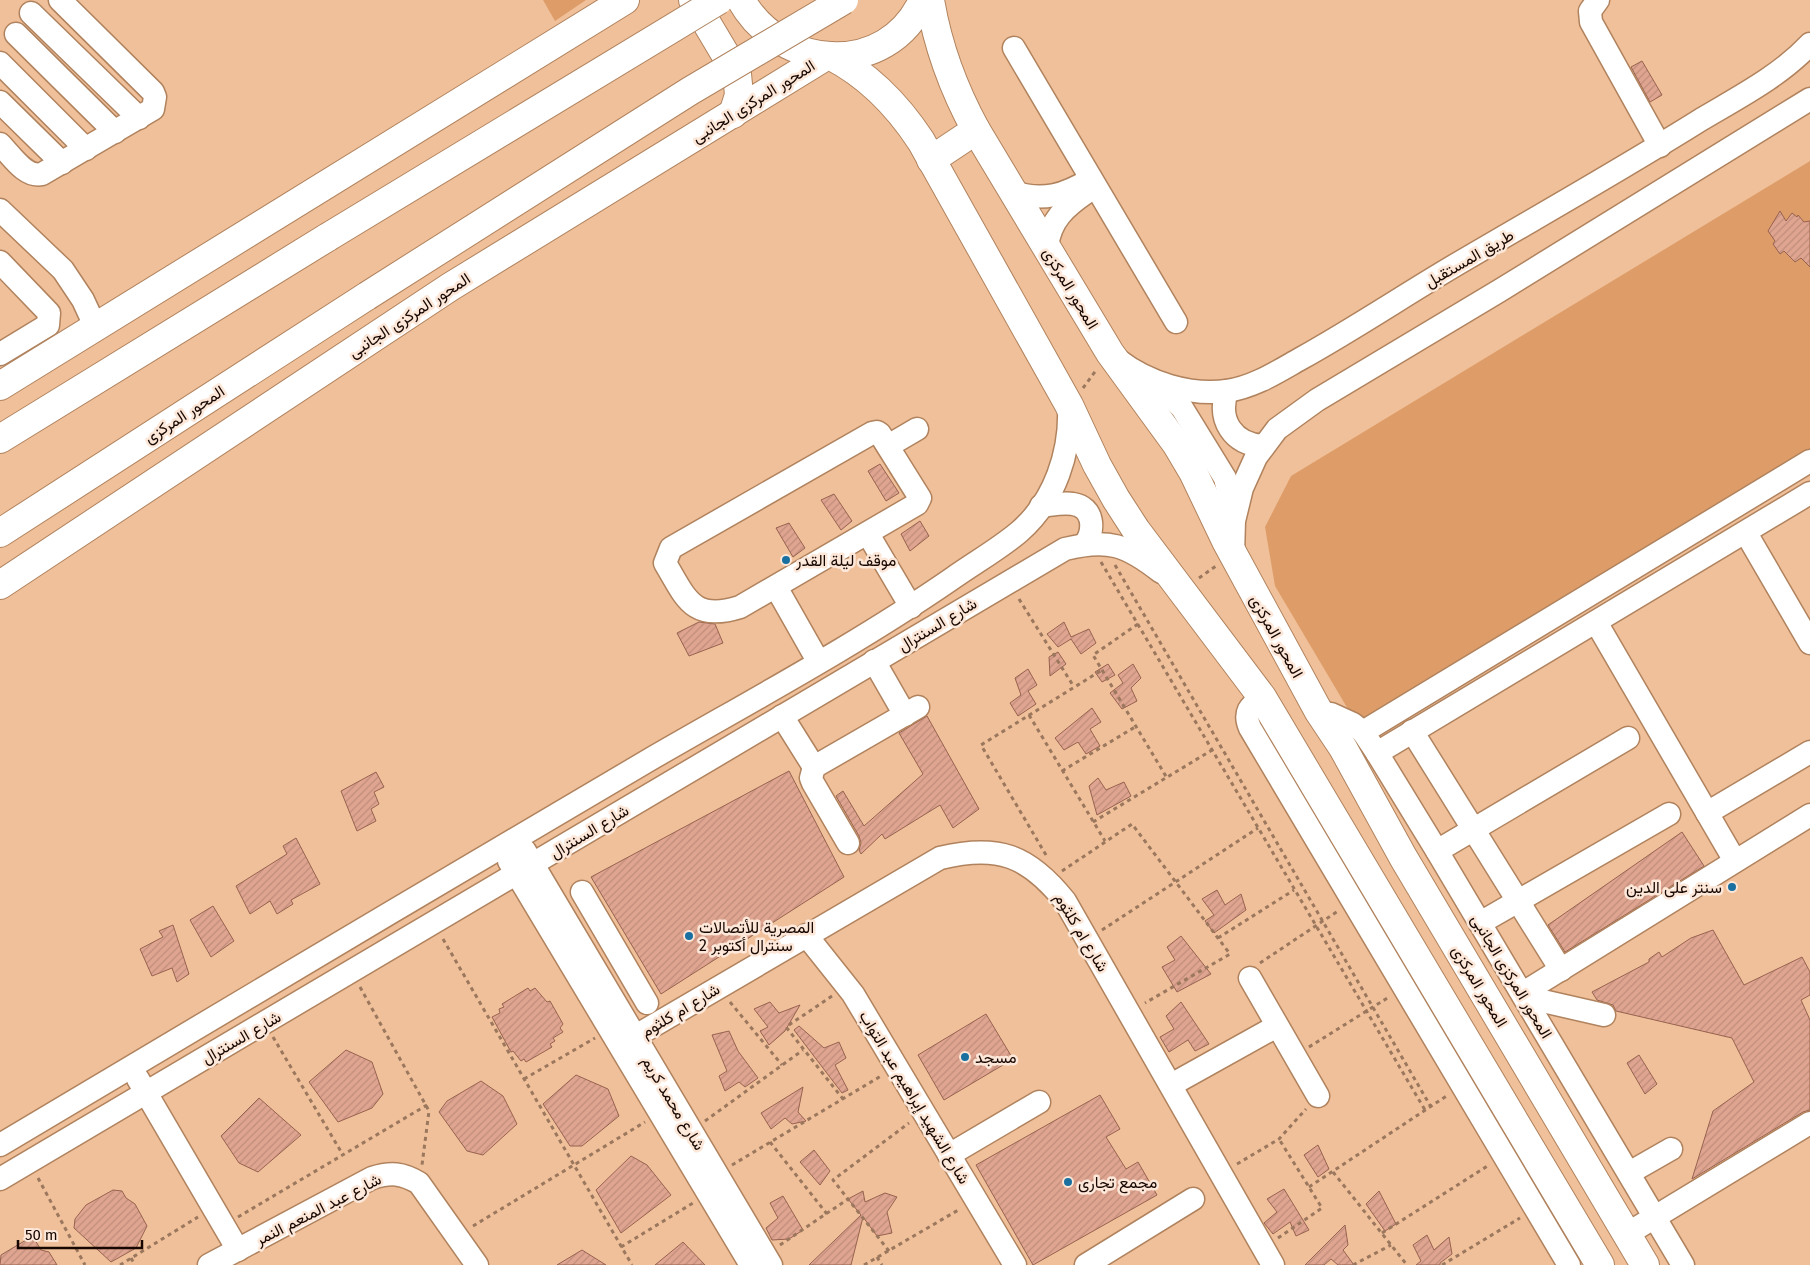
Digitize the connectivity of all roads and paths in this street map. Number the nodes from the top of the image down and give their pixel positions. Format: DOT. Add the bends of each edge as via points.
graph roads {
  1 [pos="60,0"];
  2 [pos="625,0"];
  3 [pos="693,0"];
  4 [pos="719,0"];
  5 [pos="741,0"];
  6 [pos="844,0"];
  7 [pos="923,0"];
  8 [pos="930,0"];
  9 [pos="1598,0"];
  10 [pos="35,6"];
  11 [pos="16,34"];
  12 [pos="1810,44"];
  13 [pos="1014,48"];
  14 [pos="828,56"];
  15 [pos="0,59"];
  16 [pos="0,63"];
  17 [pos="1810,99"];
  18 [pos="0,102"];
  19 [pos="733,114"];
  20 [pos="139,118"];
  21 [pos="976,130"];
  22 [pos="115,132"];
  23 [pos="1660,146"];
  24 [pos="1,147"];
  25 [pos="86,149"];
  26 [pos="931,160"];
  27 [pos="62,163"];
  28 [pos="1093,183"];
  29 [pos="1013,192"];
  30 [pos="0,210"];
  31 [pos="1047,247"];
  32 [pos="0,262"];
  33 [pos="1176,322"];
  34 [pos="95,326"];
  35 [pos="1110,353"];
  36 [pos="0,354"];
  37 [pos="0,386"];
  38 [pos="1226,391"];
  39 [pos="1069,405"];
  40 [pos="917,429"];
  41 [pos="0,439"];
  42 [pos="888,446"];
  43 [pos="1263,446"];
  44 [pos="1810,461"];
  45 [pos="1810,493"];
  46 [pos="1041,506"];
  47 [pos="0,533"];
  48 [pos="1746,533"];
  49 [pos="868,534"];
  50 [pos="1093,544"];
  51 [pos="1230,548"];
  52 [pos="1008,582"];
  53 [pos="0,585"];
  54 [pos="776,587"];
  55 [pos="1182,589"];
  56 [pos="911,607"];
  57 [pos="1596,622"];
  58 [pos="1138,624"];
  59 [pos="1810,643"];
  60 [pos="874,661"];
  61 [pos="818,662"];
  62 [pos="1102,670"];
  63 [pos="1074,687"];
  64 [pos="1262,697"];
  65 [pos="1319,712"];
  66 [pos="782,716"];
  67 [pos="1029,716"];
  68 [pos="1135,727"];
  69 [pos="1412,731"];
  70 [pos="1363,732"];
  71 [pos="1628,738"];
  72 [pos="1212,750"];
  73 [pos="1810,752"];
  74 [pos="1376,753"];
  75 [pos="814,767"];
  76 [pos="1062,771"];
  77 [pos="1167,778"];
  78 [pos="1707,813"];
  79 [pos="1669,814"];
  80 [pos="1810,815"];
  81 [pos="1093,822"];
  82 [pos="1258,828"];
  83 [pos="1475,829"];
  84 [pos="1105,841"];
  85 [pos="509,842"];
  86 [pos="848,843"];
  87 [pos="1438,851"];
  88 [pos="1735,861"];
  89 [pos="525,869"];
  90 [pos="1053,877"];
  91 [pos="1175,882"];
  92 [pos="1294,890"];
  93 [pos="582,892"];
  94 [pos="1519,900"];
  95 [pos="1353,902"];
  96 [pos="1322,921"];
  97 [pos="600,922"];
  98 [pos="434,923"];
  99 [pos="1480,923"];
  100 [pos="1315,926"];
  101 [pos="806,935"];
  102 [pos="575,936"];
  103 [pos="1218,938"];
  104 [pos="1088,940"];
  105 [pos="1561,970"];
  106 [pos="351,972"];
  107 [pos="1250,978"];
  108 [pos="1403,986"];
  109 [pos="848,987"];
  110 [pos="718,988"];
  111 [pos="1524,995"];
  112 [pos="647,1004"];
  113 [pos="1373,1008"];
  114 [pos="1129,1012"];
  115 [pos="1366,1012"];
  116 [pos="1604,1015"];
  117 [pos="264,1023"];
  118 [pos="1277,1026"];
  119 [pos="610,1029"];
  120 [pos="634,1037"];
  121 [pos="803,1050"];
  122 [pos="1295,1056"];
  123 [pos="782,1065"];
  124 [pos="132,1067"];
  125 [pos="896,1067"];
  126 [pos="524,1080"];
  127 [pos="1171,1085"];
  128 [pos="1463,1086"];
  129 [pos="146,1092"];
  130 [pos="1318,1096"];
  131 [pos="843,1099"];
  132 [pos="1039,1102"];
  133 [pos="427,1106"];
  134 [pos="1431,1107"];
  135 [pos="1425,1110"];
  136 [pos="660,1112"];
  137 [pos="924,1112"];
  138 [pos="1810,1123"];
  139 [pos="691,1132"];
  140 [pos="1279,1139"];
  141 [pos="770,1142"];
  142 [pos="0,1145"];
  143 [pos="1671,1149"];
  144 [pos="343,1155"];
  145 [pos="950,1155"];
  146 [pos="1504,1155"];
  147 [pos="29,1162"];
  148 [pos="574,1165"];
  149 [pos="1333,1172"];
  150 [pos="1629,1173"];
  151 [pos="1220,1174"];
  152 [pos="0,1179"];
  153 [pos="419,1182"];
  154 [pos="712,1184"];
  155 [pos="1309,1187"];
  156 [pos="848,1199"];
  157 [pos="1193,1199"];
  158 [pos="976,1200"];
  159 [pos="1536,1208"];
  160 [pos="827,1214"];
  161 [pos="219,1216"];
  162 [pos="1655,1217"];
  163 [pos="1382,1233"];
  164 [pos="1627,1234"];
  165 [pos="457,1235"];
  166 [pos="1391,1245"];
  167 [pos="621,1247"];
  168 [pos="238,1250"];
  169 [pos="889,1251"];
  170 [pos="1268,1256"];
  171 [pos="131,1258"];
  172 [pos="877,1258"];
  173 [pos="763,1262"];
  174 [pos="85,1265"];
  175 [pos="120,1265"];
  176 [pos="135,1265"];
  177 [pos="209,1265"];
  178 [pos="477,1265"];
  179 [pos="632,1265"];
  180 [pos="864,1265"];
  181 [pos="882,1265"];
  182 [pos="1015,1265"];
  183 [pos="1086,1265"];
  184 [pos="1352,1265"];
  185 [pos="1407,1265"];
  186 [pos="1442,1265"];
  187 [pos="1569,1265"];
  188 [pos="1600,1265"];
  189 [pos="1645,1265"];
  190 [pos="1684,1265"];
  1 -- 20 [label="street" via="153,92 156,104"];
  2 -- 34 [label="main road"];
  3 -- 19 [label="main road" via="737,74 739,95"];
  4 -- 41 [label="main road, bridge"];
  5 -- 14 [label="main road" via="760,26 774,38 808,54"];
  6 -- 47 [label="main road, المحور المركزى, bridge" via="690,92"];
  7 -- 14 [label="main road" via="910,20 883,43 858,53"];
  8 -- 21 [label="main road, المحور المركزى" via="944,62"];
  9 -- 23 [label="street" via="1590,11 1591,22"];
  10 -- 11 [label="street"];
  10 -- 20 [label="street"];
  11 -- 15 [label="street"];
  11 -- 22 [label="street"];
  12 -- 23 [label="street, طريق المستقبل" via="1771,77"];
  13 -- 28 [label="street"];
  14 -- 19 [label="main road, المحور المركزى الجانبى"];
  14 -- 26 [label="main road" via="850,66 883,92 910,124"];
  16 -- 25 [label="street"];
  17 -- 43 [label="street" via="1317,400 1277,429"];
  18 -- 27 [label="street"];
  19 -- 53 [label="main road, المحور المركزى الجانبى" via="450,288"];
  20 -- 22 [label="street"];
  21 -- 26 [label="main road"];
  21 -- 29 [label="main road, المحور المركزى"];
  22 -- 25 [label="street"];
  23 -- 38 [label="street, طريق المستقبل" via="1322,347 1258,382"];
  24 -- 27 [label="street" via="32,175 42,174"];
  25 -- 27 [label="street"];
  26 -- 39 [label="main road"];
  28 -- 29 [label="street" via="1049,197"];
  28 -- 31 [label="street" via="1058,216 1050,231"];
  28 -- 33 [label="street"];
  29 -- 31 [label="main road, المحور المركزى"];
  30 -- 34 [label="street" via="63,270"];
  31 -- 35 [label="main road, المحور المركزى"];
  32 -- 36 [label="street" via="50,317 48,325"];
  34 -- 37 [label="main road"];
  35 -- 38 [label="street, طريق المستقبل" via="1140,374 1166,384 1192,391"];
  35 -- 39 [label="path"];
  35 -- 51 [label="main road, المحور المركزى" via="1181,452"];
  38 -- 43 [label="street" via="1223,408 1232,433 1246,443"];
  39 -- 46 [label="street, شارع السنترال" via="1070,425 1064,459"];
  39 -- 55 [label="main road" via="1116,499"];
  40 -- 42 [label="street"];
  42 -- 49 [label="street" via="920,501"];
  42 -- 54 [label="street" via="880,434 872,433 671,548 665,559 689,603 697,609 731,609"];
  43 -- 51 [label="street" via="1248,472 1237,505"];
  44 -- 70 [label="street"];
  45 -- 48 [label="street"];
  46 -- 50 [label="street" via="1071,504 1083,508 1092,525"];
  46 -- 56 [label="street, شارع السنترال" via="1018,532"];
  48 -- 57 [label="street"];
  48 -- 59 [label="street"];
  49 -- 54 [label="street"];
  49 -- 56 [label="street"];
  50 -- 52 [label="street, شارع السنترال" via="1065,549"];
  50 -- 55 [label="street, شارع السنترال" via="1120,547 1138,554"];
  50 -- 58 [label="path"];
  50 -- 96 [label="path"];
  51 -- 55 [label="path"];
  51 -- 65 [label="main road, المحور المركزى"];
  52 -- 60 [label="street, شارع السنترال"];
  52 -- 63 [label="path"];
  54 -- 61 [label="street"];
  55 -- 64 [label="main road"];
  56 -- 61 [label="street, شارع السنترال"];
  57 -- 69 [label="street"];
  57 -- 78 [label="street"];
  58 -- 62 [label="path" via="1094,652 1093,656"];
  58 -- 72 [label="path"];
  60 -- 66 [label="street, شارع السنترال"];
  60 -- 75 [label="street" via="912,711"];
  61 -- 85 [label="street, شارع السنترال"];
  62 -- 63 [label="path"];
  62 -- 68 [label="path"];
  63 -- 67 [label="path"];
  64 -- 95 [label="street" via="1249,706 1247,721"];
  64 -- 188 [label="main road"];
  65 -- 70 [label="street, المحور المركزى الجانبى" via="1342,718"];
  65 -- 164 [label="main road, المحور المركزى" via="1344,748 1403,857"];
  66 -- 75 [label="street"];
  66 -- 89 [label="street, شارع السنترال"];
  67 -- 76 [label="path"];
  67 -- 90 [label="path" via="981,745"];
  68 -- 76 [label="path"];
  68 -- 77 [label="path"];
  69 -- 74 [label="street"];
  69 -- 83 [label="street"];
  70 -- 74 [label="street, المحور المركزى الجانبى"];
  71 -- 83 [label="street"];
  72 -- 77 [label="path"];
  72 -- 82 [label="path"];
  73 -- 78 [label="street"];
  74 -- 87 [label="street, المحور المركزى الجانبى"];
  75 -- 86 [label="street" via="813,783"];
  76 -- 81 [label="path"];
  77 -- 81 [label="path"];
  78 -- 88 [label="street"];
  79 -- 94 [label="street"];
  80 -- 88 [label="street"];
  81 -- 84 [label="path"];
  82 -- 91 [label="path"];
  82 -- 92 [label="path"];
  83 -- 87 [label="street"];
  83 -- 94 [label="street"];
  84 -- 90 [label="path"];
  84 -- 91 [label="path" via="1132,824"];
  85 -- 89 [label="street, شارع محمد كريم"];
  85 -- 124 [label="street, شارع السنترال"];
  87 -- 99 [label="street, المحور المركزى الجانبى"];
  88 -- 105 [label="street"];
  89 -- 98 [label="street, شارع السنترال"];
  89 -- 102 [label="street, شارع محمد كريم"];
  89 -- 119 [label="street, شارع محمد كريم"];
  90 -- 101 [label="street, شارع ام كلثوم" via="998,852 969,851 940,858 914,871"];
  90 -- 104 [label="street, شارع ام كلثوم"];
  91 -- 103 [label="path"];
  91 -- 104 [label="path"];
  92 -- 100 [label="path"];
  92 -- 103 [label="path"];
  93 -- 97 [label="street"];
  94 -- 99 [label="street"];
  94 -- 105 [label="street"];
  95 -- 96 [label="path"];
  95 -- 108 [label="street"];
  96 -- 100 [label="path"];
  96 -- 113 [label="path"];
  97 -- 102 [label="street"];
  97 -- 112 [label="street"];
  98 -- 106 [label="street, شارع السنترال"];
  98 -- 126 [label="path"];
  99 -- 111 [label="street, المحور المركزى الجانبى"];
  100 -- 107 [label="path" via="1260,963"];
  100 -- 115 [label="path"];
  101 -- 109 [label="street, شارع الشهيد إبراهيم عبد التواب"];
  101 -- 110 [label="street, شارع ام كلثوم"];
  102 -- 120 [label="street, شارع محمد كريم"];
  103 -- 114 [label="path" via="1229,956"];
  104 -- 114 [label="street, شارع ام كلثوم"];
  105 -- 111 [label="street"];
  106 -- 117 [label="street, شارع السنترال"];
  106 -- 133 [label="path"];
  107 -- 118 [label="street"];
  108 -- 113 [label="path"];
  108 -- 128 [label="street"];
  109 -- 121 [label="path" via="786,1025"];
  109 -- 125 [label="street, شارع الشهيد إبراهيم عبد التواب"];
  110 -- 120 [label="street, شارع ام كلثوم"];
  110 -- 123 [label="path"];
  111 -- 116 [label="street"];
  111 -- 150 [label="street, المحور المركزى الجانبى"];
  113 -- 115 [label="path"];
  113 -- 134 [label="path"];
  114 -- 127 [label="street, شارع ام كلثوم"];
  115 -- 122 [label="path"];
  115 -- 135 [label="path"];
  117 -- 129 [label="street, شارع السنترال"];
  117 -- 144 [label="path"];
  118 -- 122 [label="street"];
  118 -- 127 [label="street"];
  119 -- 126 [label="path"];
  119 -- 136 [label="street, شارع محمد كريم"];
  120 -- 139 [label="street, شارع محمد كريم"];
  121 -- 123 [label="path"];
  121 -- 131 [label="path"];
  122 -- 130 [label="street"];
  123 -- 139 [label="path"];
  124 -- 129 [label="street"];
  124 -- 142 [label="street, شارع السنترال"];
  125 -- 131 [label="path"];
  125 -- 137 [label="street, شارع الشهيد إبراهيم عبد التواب"];
  126 -- 148 [label="path"];
  127 -- 151 [label="street, شارع ام كلثوم"];
  128 -- 134 [label="path"];
  128 -- 146 [label="street"];
  129 -- 147 [label="street, شارع السنترال"];
  129 -- 161 [label="street"];
  130 -- 140 [label="path"];
  131 -- 141 [label="path"];
  132 -- 145 [label="street"];
  133 -- 144 [label="path"];
  133 -- 153 [label="path" via="429,1116"];
  134 -- 135 [label="path"];
  135 -- 149 [label="path"];
  136 -- 148 [label="path"];
  136 -- 154 [label="street, شارع محمد كريم"];
  137 -- 145 [label="street, شارع الشهيد إبراهيم عبد التواب"];
  137 -- 156 [label="path" via="834,1178"];
  138 -- 162 [label="street"];
  139 -- 154 [label="street, شارع محمد كريم"];
  140 -- 151 [label="path"];
  140 -- 155 [label="path"];
  141 -- 154 [label="path"];
  141 -- 160 [label="path"];
  143 -- 150 [label="street"];
  144 -- 161 [label="path"];
  145 -- 158 [label="street, شارع الشهيد إبراهيم عبد التواب"];
  146 -- 159 [label="street"];
  146 -- 163 [label="path"];
  147 -- 152 [label="street, شارع السنترال"];
  147 -- 174 [label="path"];
  148 -- 165 [label="path"];
  148 -- 167 [label="path"];
  149 -- 155 [label="path"];
  149 -- 163 [label="path"];
  150 -- 162 [label="street, المحور المركزى الجانبى"];
  151 -- 170 [label="street, شارع ام كلثوم"];
  153 -- 165 [label="street"];
  153 -- 168 [label="street, شارع عبد المنعم النمر" via="404,1175 388,1173 372,1178"];
  154 -- 167 [label="path"];
  154 -- 173 [label="street, شارع محمد كريم"];
  155 -- 170 [label="path" via="1321,1210"];
  156 -- 160 [label="path"];
  156 -- 169 [label="path"];
  157 -- 183 [label="street"];
  158 -- 169 [label="path"];
  158 -- 182 [label="street, شارع الشهيد إبراهيم عبد التواب"];
  159 -- 186 [label="path"];
  159 -- 187 [label="street"];
  160 -- 173 [label="path"];
  161 -- 168 [label="street"];
  161 -- 171 [label="path"];
  162 -- 164 [label="street"];
  162 -- 190 [label="street, المحور المركزى الجانبى"];
  163 -- 166 [label="path"];
  164 -- 189 [label="main road, المحور المركزى"];
  165 -- 178 [label="street"];
  166 -- 184 [label="path"];
  166 -- 185 [label="path"];
  167 -- 179 [label="path"];
  168 -- 177 [label="street, شارع عبد المنعم النمر"];
  169 -- 172 [label="path"];
  171 -- 175 [label="path"];
  171 -- 176 [label="path"];
  172 -- 180 [label="path"];
  172 -- 181 [label="path"];
}
